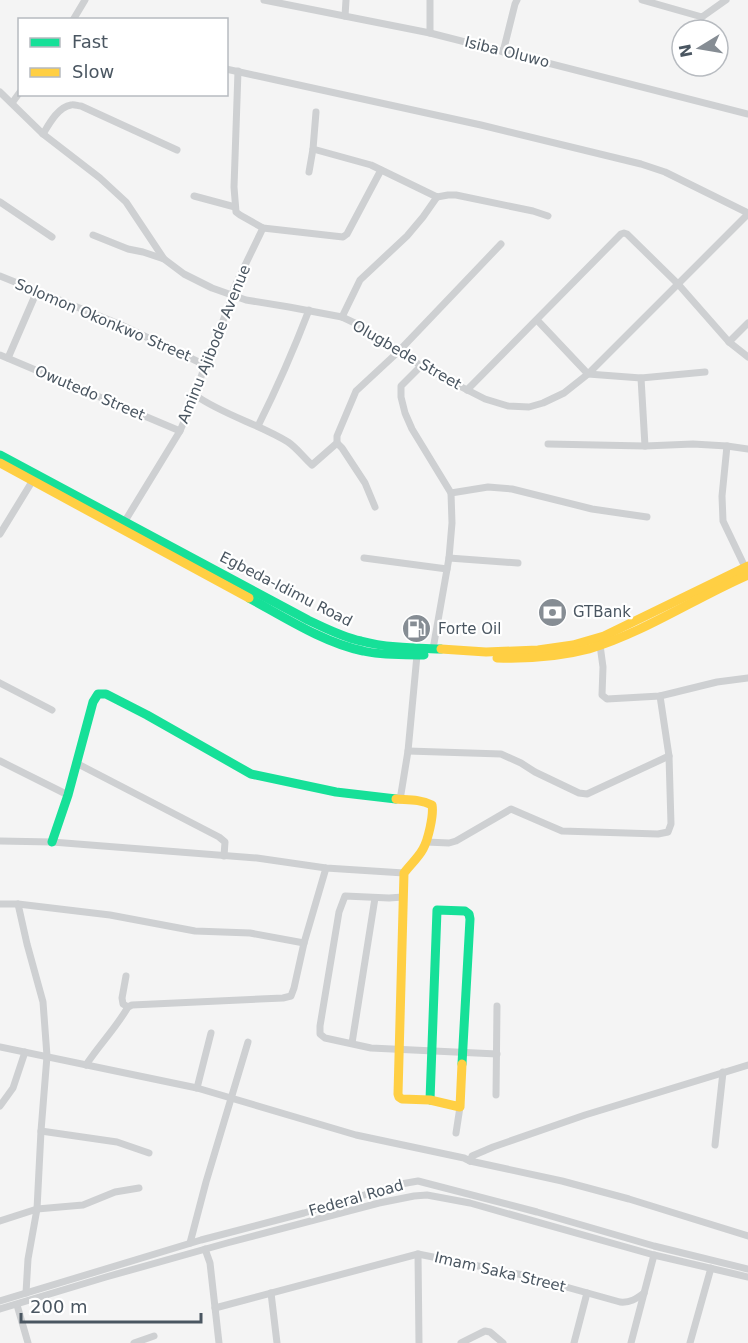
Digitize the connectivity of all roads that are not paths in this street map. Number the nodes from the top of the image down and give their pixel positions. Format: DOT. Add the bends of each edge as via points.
graph roads {
  1 [pos="85,0"];
  2 [pos="267,0"];
  3 [pos="346,0"];
  4 [pos="430,0"];
  5 [pos="517,0"];
  6 [pos="642,0"];
  7 [pos="726,0"];
  8 [pos="651,1"];
  9 [pos="345,16"];
  10 [pos="74,18"];
  11 [pos="430,33"];
  12 [pos="503,52"];
  13 [pos="228,69"];
  14 [pos="238,71"];
  15 [pos="0,92"];
  16 [pos="18,95"];
  17 [pos="12,103"];
  18 [pos="316,112"];
  19 [pos="748,114"];
  20 [pos="43,134"];
  21 [pos="313,149"];
  22 [pos="177,150"];
  23 [pos="381,170"];
  24 [pos="309,172"];
  25 [pos="194,196"];
  26 [pos="437,197"];
  27 [pos="0,202"];
  28 [pos="236,207"];
  29 [pos="748,213"];
  30 [pos="548,216"];
  31 [pos="263,228"];
  32 [pos="93,235"];
  33 [pos="52,237"];
  34 [pos="501,244"];
  35 [pos="164,259"];
  36 [pos="0,276"];
  37 [pos="678,284"];
  38 [pos="37,291"];
  39 [pos="233,297"];
  40 [pos="309,310"];
  41 [pos="342,317"];
  42 [pos="537,320"];
  43 [pos="748,323"];
  44 [pos="729,342"];
  45 [pos="398,352"];
  46 [pos="0,355"];
  47 [pos="748,357"];
  48 [pos="8,358"];
  49 [pos="205,365"];
  50 [pos="421,366"];
  51 [pos="705,372"];
  52 [pos="588,374"];
  53 [pos="641,378"];
  54 [pos="467,390"];
  55 [pos="195,394"];
  56 [pos="258,426"];
  57 [pos="180,431"];
  58 [pos="337,443"];
  59 [pos="548,444"];
  60 [pos="645,446"];
  61 [pos="727,446"];
  62 [pos="748,449"];
  63 [pos="0,454"];
  64 [pos="0,464"];
  65 [pos="33,480"];
  66 [pos="451,493"];
  67 [pos="375,507"];
  68 [pos="647,518"];
  69 [pos="125,520"];
  70 [pos="0,534"];
  71 [pos="364,558"];
  72 [pos="449,558"];
  73 [pos="518,563"];
  74 [pos="447,569"];
  75 [pos="747,569"];
  76 [pos="678,604"];
  77 [pos="600,645"];
  78 [pos="433,649"];
  79 [pos="417,655"];
  80 [pos="748,678"];
  81 [pos="0,683"];
  82 [pos="660,696"];
  83 [pos="52,710"];
  84 [pos="408,751"];
  85 [pos="669,756"];
  86 [pos="76,763"];
  87 [pos="1,764"];
  88 [pos="68,795"];
  89 [pos="400,800"];
  90 [pos="0,841"];
  91 [pos="52,842"];
  92 [pos="426,842"];
  93 [pos="224,855"];
  94 [pos="326,868"];
  95 [pos="404,873"];
  96 [pos="403,897"];
  97 [pos="375,898"];
  98 [pos="0,904"];
  99 [pos="18,904"];
  100 [pos="304,943"];
  101 [pos="126,976"];
  102 [pos="497,1006"];
  103 [pos="128,1007"];
  104 [pos="211,1034"];
  105 [pos="248,1042"];
  106 [pos="352,1043"];
  107 [pos="0,1047"];
  108 [pos="400,1048"];
  109 [pos="431,1051"];
  110 [pos="25,1052"];
  111 [pos="463,1053"];
  112 [pos="497,1054"];
  113 [pos="47,1056"];
  114 [pos="86,1065"];
  115 [pos="748,1065"];
  116 [pos="723,1072"];
  117 [pos="197,1088"];
  118 [pos="496,1095"];
  119 [pos="233,1097"];
  120 [pos="430,1100"];
  121 [pos="0,1106"];
  122 [pos="460,1107"];
  123 [pos="41,1131"];
  124 [pos="456,1133"];
  125 [pos="715,1145"];
  126 [pos="149,1152"];
  127 [pos="470,1161"];
  128 [pos="139,1188"];
  129 [pos="328,1205"];
  130 [pos="37,1209"];
  131 [pos="331,1216"];
  132 [pos="0,1221"];
  133 [pos="748,1236"];
  134 [pos="190,1243"];
  135 [pos="205,1249"];
  136 [pos="418,1254"];
  137 [pos="654,1255"];
  138 [pos="711,1268"];
  139 [pos="748,1269"];
  140 [pos="748,1277"];
  141 [pos="26,1293"];
  142 [pos="272,1293"];
  143 [pos="587,1293"];
  144 [pos="644,1293"];
  145 [pos="0,1301"];
  146 [pos="17,1305"];
  147 [pos="215,1308"];
  148 [pos="0,1309"];
  149 [pos="154,1336"];
  150 [pos="28,1343"];
  151 [pos="135,1343"];
  152 [pos="219,1343"];
  153 [pos="277,1343"];
  154 [pos="419,1343"];
  155 [pos="461,1343"];
  156 [pos="503,1343"];
  157 [pos="574,1343"];
  158 [pos="631,1343"];
  159 [pos="690,1343"];
  1 -- 10 [label="street"];
  2 -- 9 [label="street, Isiba Oluwo"];
  3 -- 9 [label="street"];
  4 -- 11 [label="street"];
  5 -- 12 [label="street"];
  6 -- 8 [label="street"];
  7 -- 8 [label="street" via="702,17"];
  9 -- 11 [label="street, Isiba Oluwo"];
  11 -- 12 [label="street, Isiba Oluwo"];
  12 -- 19 [label="street, Isiba Oluwo"];
  13 -- 14 [label="street"];
  14 -- 28 [label="street"];
  14 -- 29 [label="street" via="640,164 665,172"];
  15 -- 17 [label="street, Olugbede Street"];
  16 -- 17 [label="street"];
  17 -- 20 [label="street, Olugbede Street"];
  18 -- 21 [label="street"];
  20 -- 22 [label="street" via="63,109 81,106"];
  20 -- 35 [label="street, Olugbede Street" via="126,202"];
  21 -- 23 [label="street"];
  21 -- 24 [label="street"];
  23 -- 26 [label="street"];
  23 -- 31 [label="street" via="343,237"];
  25 -- 28 [label="street"];
  26 -- 30 [label="street" via="456,195"];
  26 -- 41 [label="street" via="423,218 360,280"];
  27 -- 33 [label="street"];
  28 -- 31 [label="street" via="236,212"];
  29 -- 37 [label="street, Olugbede Street"];
  31 -- 39 [label="street, Aminu Ajibode Avenue"];
  32 -- 35 [label="street"];
  34 -- 45 [label="street"];
  35 -- 39 [label="street, Olugbede Street" via="184,274"];
  36 -- 38 [label="street, Solomon Okonkwo Street"];
  37 -- 42 [label="street" via="624,233"];
  37 -- 44 [label="street"];
  37 -- 52 [label="street, Olugbede Street"];
  38 -- 48 [label="street"];
  38 -- 49 [label="street, Solomon Okonkwo Street"];
  39 -- 40 [label="street, Olugbede Street"];
  39 -- 49 [label="street, Aminu Ajibode Avenue"];
  40 -- 41 [label="street, Olugbede Street"];
  40 -- 56 [label="street"];
  41 -- 45 [label="street, Olugbede Street"];
  42 -- 52 [label="street"];
  42 -- 54 [label="street"];
  43 -- 44 [label="street"];
  44 -- 47 [label="street"];
  45 -- 50 [label="street, Olugbede Street"];
  45 -- 58 [label="street" via="356,391"];
  46 -- 48 [label="street, Owutedo Street"];
  48 -- 57 [label="street, Owutedo Street"];
  49 -- 55 [label="street, Aminu Ajibode Avenue"];
  50 -- 54 [label="street, Olugbede Street"];
  50 -- 66 [label="street" via="401,386 401,397 412,429"];
  51 -- 53 [label="street"];
  52 -- 53 [label="street"];
  52 -- 54 [label="street, Olugbede Street" via="564,393 529,407 508,406"];
  53 -- 60 [label="street"];
  55 -- 56 [label="street"];
  55 -- 57 [label="street, Aminu Ajibode Avenue"];
  56 -- 58 [label="street" via="290,444 312,465"];
  57 -- 69 [label="street, Aminu Ajibode Avenue"];
  58 -- 67 [label="street" via="365,483"];
  59 -- 60 [label="street"];
  60 -- 61 [label="street"];
  61 -- 62 [label="street"];
  61 -- 75 [label="street" via="723,521"];
  63 -- 69 [label="main road, Egbeda-Idimu Road"];
  64 -- 65 [label="main road, Egbeda-Idimu Road"];
  65 -- 70 [label="street"];
  65 -- 79 [label="main road, Egbeda-Idimu Road" via="331,641 358,650"];
  66 -- 68 [label="street" via="488,487 512,489"];
  66 -- 72 [label="street"];
  69 -- 78 [label="main road, Egbeda-Idimu Road" via="338,634 385,646"];
  71 -- 74 [label="street"];
  72 -- 73 [label="street"];
  72 -- 74 [label="street"];
  74 -- 78 [label="street"];
  75 -- 76 [label="main road, Egbeda-Idimu Road" via="714,590"];
  76 -- 77 [label="main road, Egbeda-Idimu Road" via="657,620"];
  76 -- 78 [label="main road, Egbeda-Idimu Road" via="573,645 486,652"];
  77 -- 79 [label="main road, Egbeda-Idimu Road" via="528,659"];
  77 -- 82 [label="street" via="604,698"];
  79 -- 84 [label="street"];
  80 -- 82 [label="street"];
  81 -- 83 [label="street"];
  82 -- 85 [label="street"];
  84 -- 85 [label="street" via="501,754 587,794"];
  84 -- 89 [label="street"];
  85 -- 92 [label="street" via="668,832 562,831 511,809 456,841"];
  86 -- 88 [label="main road"];
  86 -- 89 [label="main road" via="93,702 98,694 106,694 251,774 336,792"];
  86 -- 93 [label="street" via="219,837 225,842"];
  87 -- 88 [label="street"];
  88 -- 91 [label="main road"];
  89 -- 92 [label="main road" via="432,805"];
  90 -- 91 [label="street"];
  91 -- 93 [label="street"];
  92 -- 95 [label="main road"];
  93 -- 94 [label="street"];
  94 -- 95 [label="street"];
  94 -- 100 [label="street"];
  95 -- 96 [label="main road"];
  96 -- 97 [label="street"];
  96 -- 108 [label="main road"];
  97 -- 106 [label="street"];
  97 -- 106 [label="street" via="345,896 341,905 320,1026 320,1034 325,1038"];
  98 -- 99 [label="street"];
  99 -- 100 [label="street"];
  99 -- 113 [label="street" via="43,1002"];
  100 -- 103 [label="street" via="291,996"];
  101 -- 103 [label="street" via="122,998"];
  102 -- 112 [label="street"];
  103 -- 114 [label="street"];
  104 -- 117 [label="street"];
  105 -- 119 [label="street"];
  106 -- 108 [label="street" via="371,1048"];
  107 -- 110 [label="street"];
  108 -- 109 [label="street"];
  108 -- 120 [label="main road" via="399,1097"];
  109 -- 111 [label="street"];
  109 -- 111 [label="main road" via="437,910 465,911 470,919"];
  109 -- 120 [label="main road"];
  110 -- 113 [label="street"];
  110 -- 121 [label="street" via="13,1088"];
  111 -- 112 [label="street"];
  111 -- 122 [label="main road"];
  112 -- 118 [label="street"];
  113 -- 114 [label="street"];
  113 -- 123 [label="street"];
  114 -- 117 [label="street"];
  115 -- 116 [label="street"];
  116 -- 125 [label="street"];
  116 -- 127 [label="street" via="493,1147 472,1156"];
  117 -- 119 [label="street"];
  119 -- 127 [label="street" via="356,1135"];
  119 -- 134 [label="street"];
  120 -- 122 [label="main road"];
  122 -- 124 [label="street"];
  123 -- 126 [label="street" via="117,1142"];
  123 -- 130 [label="street"];
  127 -- 133 [label="street" via="629,1199"];
  128 -- 130 [label="street" via="115,1191 83,1205"];
  129 -- 131 [label="street"];
  129 -- 134 [label="street, Federal Road"];
  129 -- 139 [label="street, Federal Road" via="418,1181"];
  130 -- 132 [label="street"];
  130 -- 141 [label="street"];
  131 -- 135 [label="street, Federal Road"];
  131 -- 137 [label="street, Federal Road" via="428,1195 470,1203"];
  134 -- 141 [label="street, Federal Road"];
  135 -- 146 [label="street, Federal Road"];
  135 -- 147 [label="street"];
  136 -- 142 [label="street, Imam Saka Street"];
  136 -- 143 [label="street, Imam Saka Street" via="523,1275"];
  136 -- 154 [label="street"];
  137 -- 138 [label="street, Federal Road"];
  137 -- 144 [label="street"];
  138 -- 140 [label="street, Federal Road"];
  138 -- 159 [label="street"];
  141 -- 145 [label="street, Federal Road"];
  142 -- 147 [label="street, Imam Saka Street"];
  142 -- 153 [label="street"];
  143 -- 144 [label="street, Imam Saka Street" via="627,1303"];
  143 -- 157 [label="street"];
  144 -- 158 [label="street"];
  146 -- 148 [label="street, Federal Road"];
  146 -- 150 [label="street"];
  147 -- 152 [label="street"];
  149 -- 151 [label="street"];
  155 -- 156 [label="street" via="485,1331"];
}
